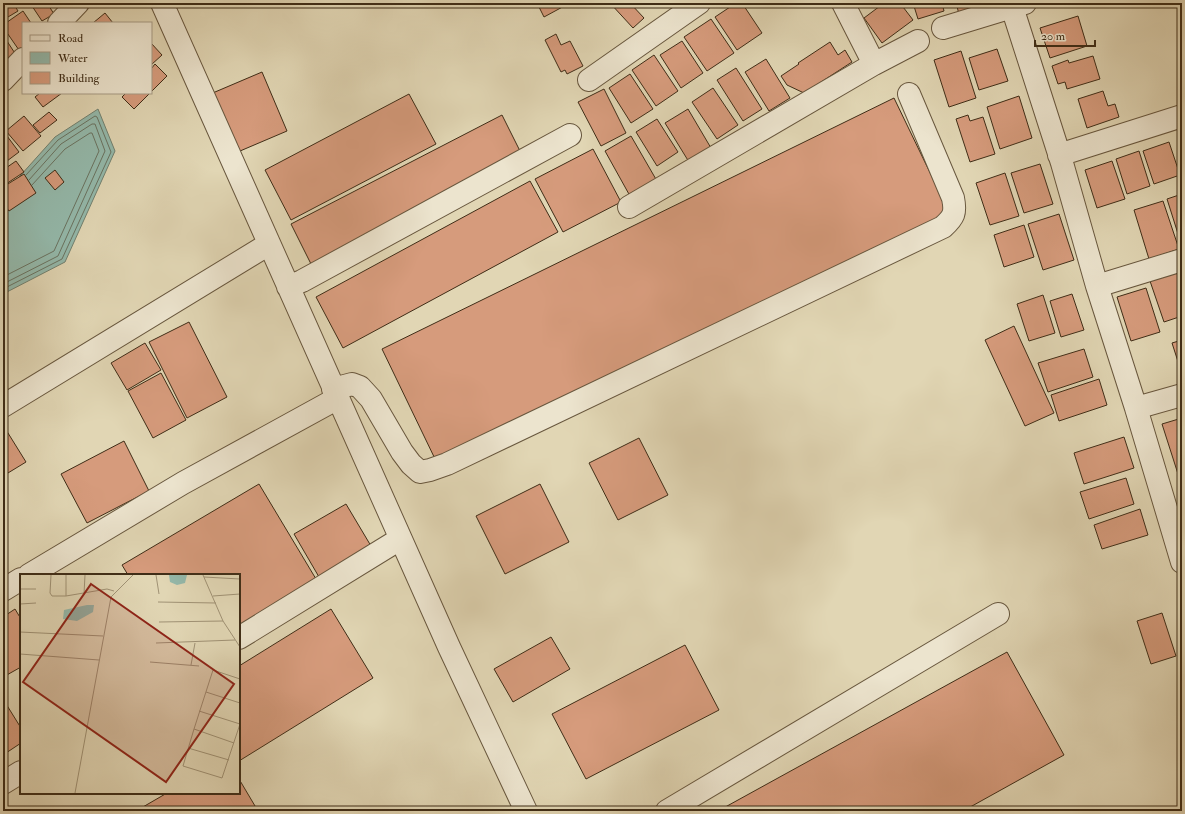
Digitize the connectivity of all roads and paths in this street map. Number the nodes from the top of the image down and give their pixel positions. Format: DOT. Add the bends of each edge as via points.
graph roads {
  1 [pos="78,3"];
  2 [pos="162,3"];
  3 [pos="698,3"];
  4 [pos="843,3"];
  5 [pos="1019,5"];
  6 [pos="60,22"];
  7 [pos="943,28"];
  8 [pos="918,41"];
  9 [pos="22,60"];
  10 [pos="874,64"];
  11 [pos="3,80"];
  12 [pos="589,80"];
  13 [pos="909,94"];
  14 [pos="1182,116"];
  15 [pos="570,135"];
  16 [pos="1059,155"];
  17 [pos="629,207"];
  18 [pos="269,244"];
  19 [pos="1182,260"];
  20 [pos="1097,286"];
  21 [pos="288,287"];
  22 [pos="336,394"];
  23 [pos="1182,395"];
  24 [pos="3,406"];
  25 [pos="1136,408"];
  26 [pos="1178,536"];
  27 [pos="400,539"];
  28 [pos="1182,562"];
  29 [pos="31,574"];
  30 [pos="20,581"];
  31 [pos="3,590"];
  32 [pos="998,614"];
  33 [pos="240,637"];
  34 [pos="20,773"];
  35 [pos="3,783"];
  36 [pos="526,811"];
  37 [pos="667,811"];
  1 -- 6 [label="street"];
  2 -- 18 [label="street"];
  3 -- 12 [label="street"];
  4 -- 10 [label="street"];
  5 -- 7 [label="street"];
  5 -- 16 [label="street"];
  8 -- 10 [label="street"];
  9 -- 11 [label="street"];
  10 -- 17 [label="street"];
  13 -- 22 [label="street" via="953,198 955,209 951,220 943,227 430,470 420,472 411,464 371,399 360,387 352,384"];
  14 -- 16 [label="street"];
  15 -- 21 [label="street"];
  16 -- 20 [label="street"];
  18 -- 21 [label="street"];
  18 -- 24 [label="street"];
  19 -- 20 [label="street"];
  20 -- 25 [label="street"];
  21 -- 22 [label="street"];
  22 -- 27 [label="street"];
  22 -- 29 [label="street"];
  23 -- 25 [label="street"];
  25 -- 26 [label="street"];
  26 -- 28 [label="street"];
  27 -- 33 [label="street"];
  27 -- 36 [label="street"];
  30 -- 31 [label="street"];
  32 -- 37 [label="street"];
  34 -- 35 [label="street"];
}
